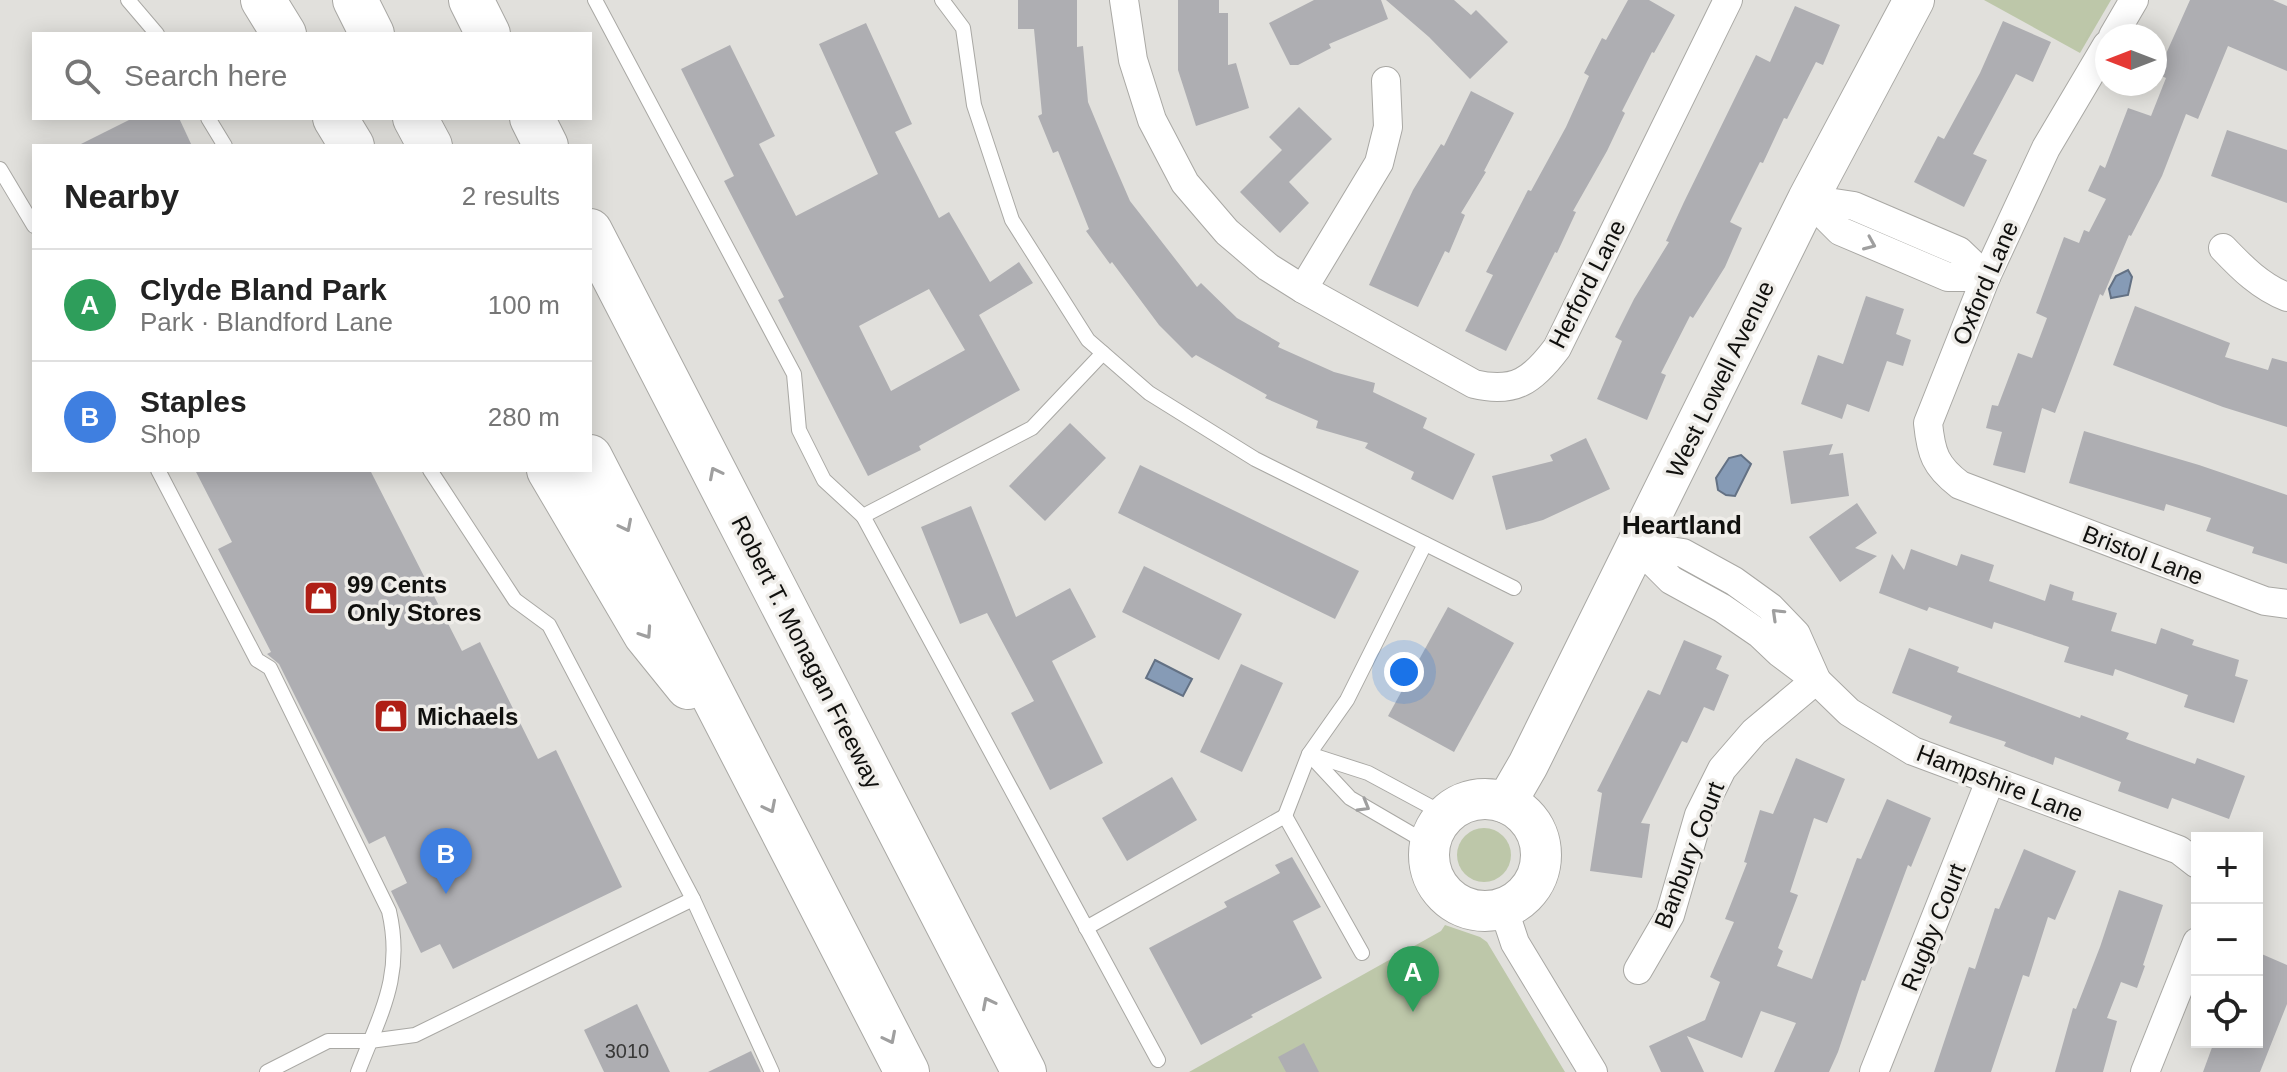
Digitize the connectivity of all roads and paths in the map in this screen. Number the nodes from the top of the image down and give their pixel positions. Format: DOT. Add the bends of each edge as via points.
graph roads {
  1 [pos="128,0"];
  2 [pos="263,0"];
  3 [pos="355,0"];
  4 [pos="471,0"];
  5 [pos="492,0"];
  6 [pos="595,0"];
  7 [pos="942,0"];
  8 [pos="1124,0"];
  9 [pos="1728,0"];
  10 [pos="1914,0"];
  11 [pos="2134,0"];
  12 [pos="2120,24"];
  13 [pos="155,32"];
  14 [pos="283,32"];
  15 [pos="371,32"];
  16 [pos="487,32"];
  17 [pos="501,32"];
  18 [pos="2095,65"];
  19 [pos="1386,81"];
  20 [pos="209,120"];
  21 [pos="336,120"];
  22 [pos="416,120"];
  23 [pos="533,120"];
  24 [pos="224,144"];
  25 [pos="351,144"];
  26 [pos="429,144"];
  27 [pos="545,144"];
  28 [pos="0,169"];
  29 [pos="1808,199"];
  30 [pos="32,223"];
  31 [pos="592,235"];
  32 [pos="2223,248"];
  33 [pos="1986,277"];
  34 [pos="1303,289"];
  35 [pos="2287,297"];
  36 [pos="1103,353"];
  37 [pos="592,461"];
  38 [pos="159,472"];
  39 [pos="431,472"];
  40 [pos="550,472"];
  41 [pos="2000,500"];
  42 [pos="863,516"];
  43 [pos="1425,544"];
  44 [pos="1637,546"];
  45 [pos="1514,588"];
  46 [pos="2287,604"];
  47 [pos="1816,680"];
  48 [pos="1309,754"];
  49 [pos="744,756"];
  50 [pos="1990,781"];
  51 [pos="1506,803"];
  52 [pos="1285,816"];
  53 [pos="1438,829"];
  54 [pos="2191,859"];
  55 [pos="693,899"];
  56 [pos="1504,910"];
  57 [pos="1086,928"];
  58 [pos="1362,953"];
  59 [pos="2191,957"];
  60 [pos="1638,970"];
  61 [pos="370,1041"];
  62 [pos="1158,1060"];
  63 [pos="267,1072"];
  64 [pos="358,1072"];
  65 [pos="772,1072"];
  66 [pos="907,1072"];
  67 [pos="1024,1072"];
  68 [pos="1593,1072"];
  69 [pos="1874,1072"];
  70 [pos="2145,1072"];
  1 -- 13 [label="lane"];
  2 -- 14 [label="highway"];
  3 -- 15 [label="highway"];
  4 -- 16 [label="highway"];
  5 -- 17 [label="highway"];
  6 -- 42 [label="lane" via="794,374 799,430 824,480"];
  7 -- 36 [label="lane" via="963,28 974,105 1012,220 1088,340"];
  8 -- 34 [label="street, Herford Lane" via="1133,60 1152,120 1185,183 1227,232"];
  9 -- 34 [label="street, Herford Lane" via="1557,348 1539,373 1522,384 1474,384"];
  10 -- 29 [label="street, West Lowell Avenue"];
  11 -- 12 [label="street"];
  18 -- 33 [label="street, Oxford Lane" via="2046,148"];
  19 -- 34 [label="street" via="1388,127 1379,163"];
  20 -- 24 [label="lane"];
  21 -- 25 [label="highway"];
  22 -- 26 [label="highway"];
  23 -- 27 [label="highway"];
  28 -- 30 [label="lane"];
  29 -- 33 [label="street" via="1854,206 1959,251"];
  29 -- 44 [label="street, West Lowell Avenue"];
  67 -- 31 [label="highway, Robert T. Monagan Freeway, one-way"];
  32 -- 35 [label="street" via="2246,272"];
  33 -- 41 [label="street, Oxford Lane" via="1928,423 1930,448 1942,471 1960,485"];
  36 -- 42 [label="lane" via="1032,428"];
  36 -- 43 [label="lane" via="1149,393 1255,459"];
  37 -- 49 [label="highway, one-way"];
  38 -- 61 [label="lane" via="257,660 270,668 389,911 392,983"];
  39 -- 55 [label="lane" via="515,600 549,625"];
  40 -- 49 [label="highway, one-way" via="646,635"];
  41 -- 46 [label="street, Bristol Lane" via="2265,601"];
  42 -- 57 [label="lane"];
  43 -- 45 [label="lane"];
  43 -- 48 [label="lane" via="1347,700"];
  44 -- 47 [label="street, Hampshire Lane" via="1671,580 1760,634"];
  44 -- 51 [label="street, West Lowell Avenue"];
  47 -- 50 [label="street, Hampshire Lane" via="1849,712 1913,751"];
  47 -- 60 [label="street, Banbury Court" via="1754,732 1722,769 1699,815 1670,915"];
  48 -- 52 [label="lane"];
  48 -- 53 [label="lane" via="1368,773"];
  48 -- 53 [label="lane, one-way" via="1350,798"];
  49 -- 66 [label="highway, one-way"];
  50 -- 54 [label="street, Hampshire Lane" via="2179,850"];
  50 -- 69 [label="street, Rugby Court"];
  51 -- 53 [label="street" via="1482,798 1456,806"];
  51 -- 56 [label="street" via="1536,829 1542,855 1537,878"];
  52 -- 57 [label="lane"];
  52 -- 58 [label="lane"];
  53 -- 56 [label="street" via="1431,874 1444,896 1467,910"];
  55 -- 61 [label="lane" via="415,1035"];
  55 -- 65 [label="lane"];
  56 -- 68 [label="street" via="1515,943"];
  57 -- 62 [label="lane"];
  59 -- 70 [label="street"];
  61 -- 63 [label="lane" via="328,1041"];
  61 -- 64 [label="lane"];
}
